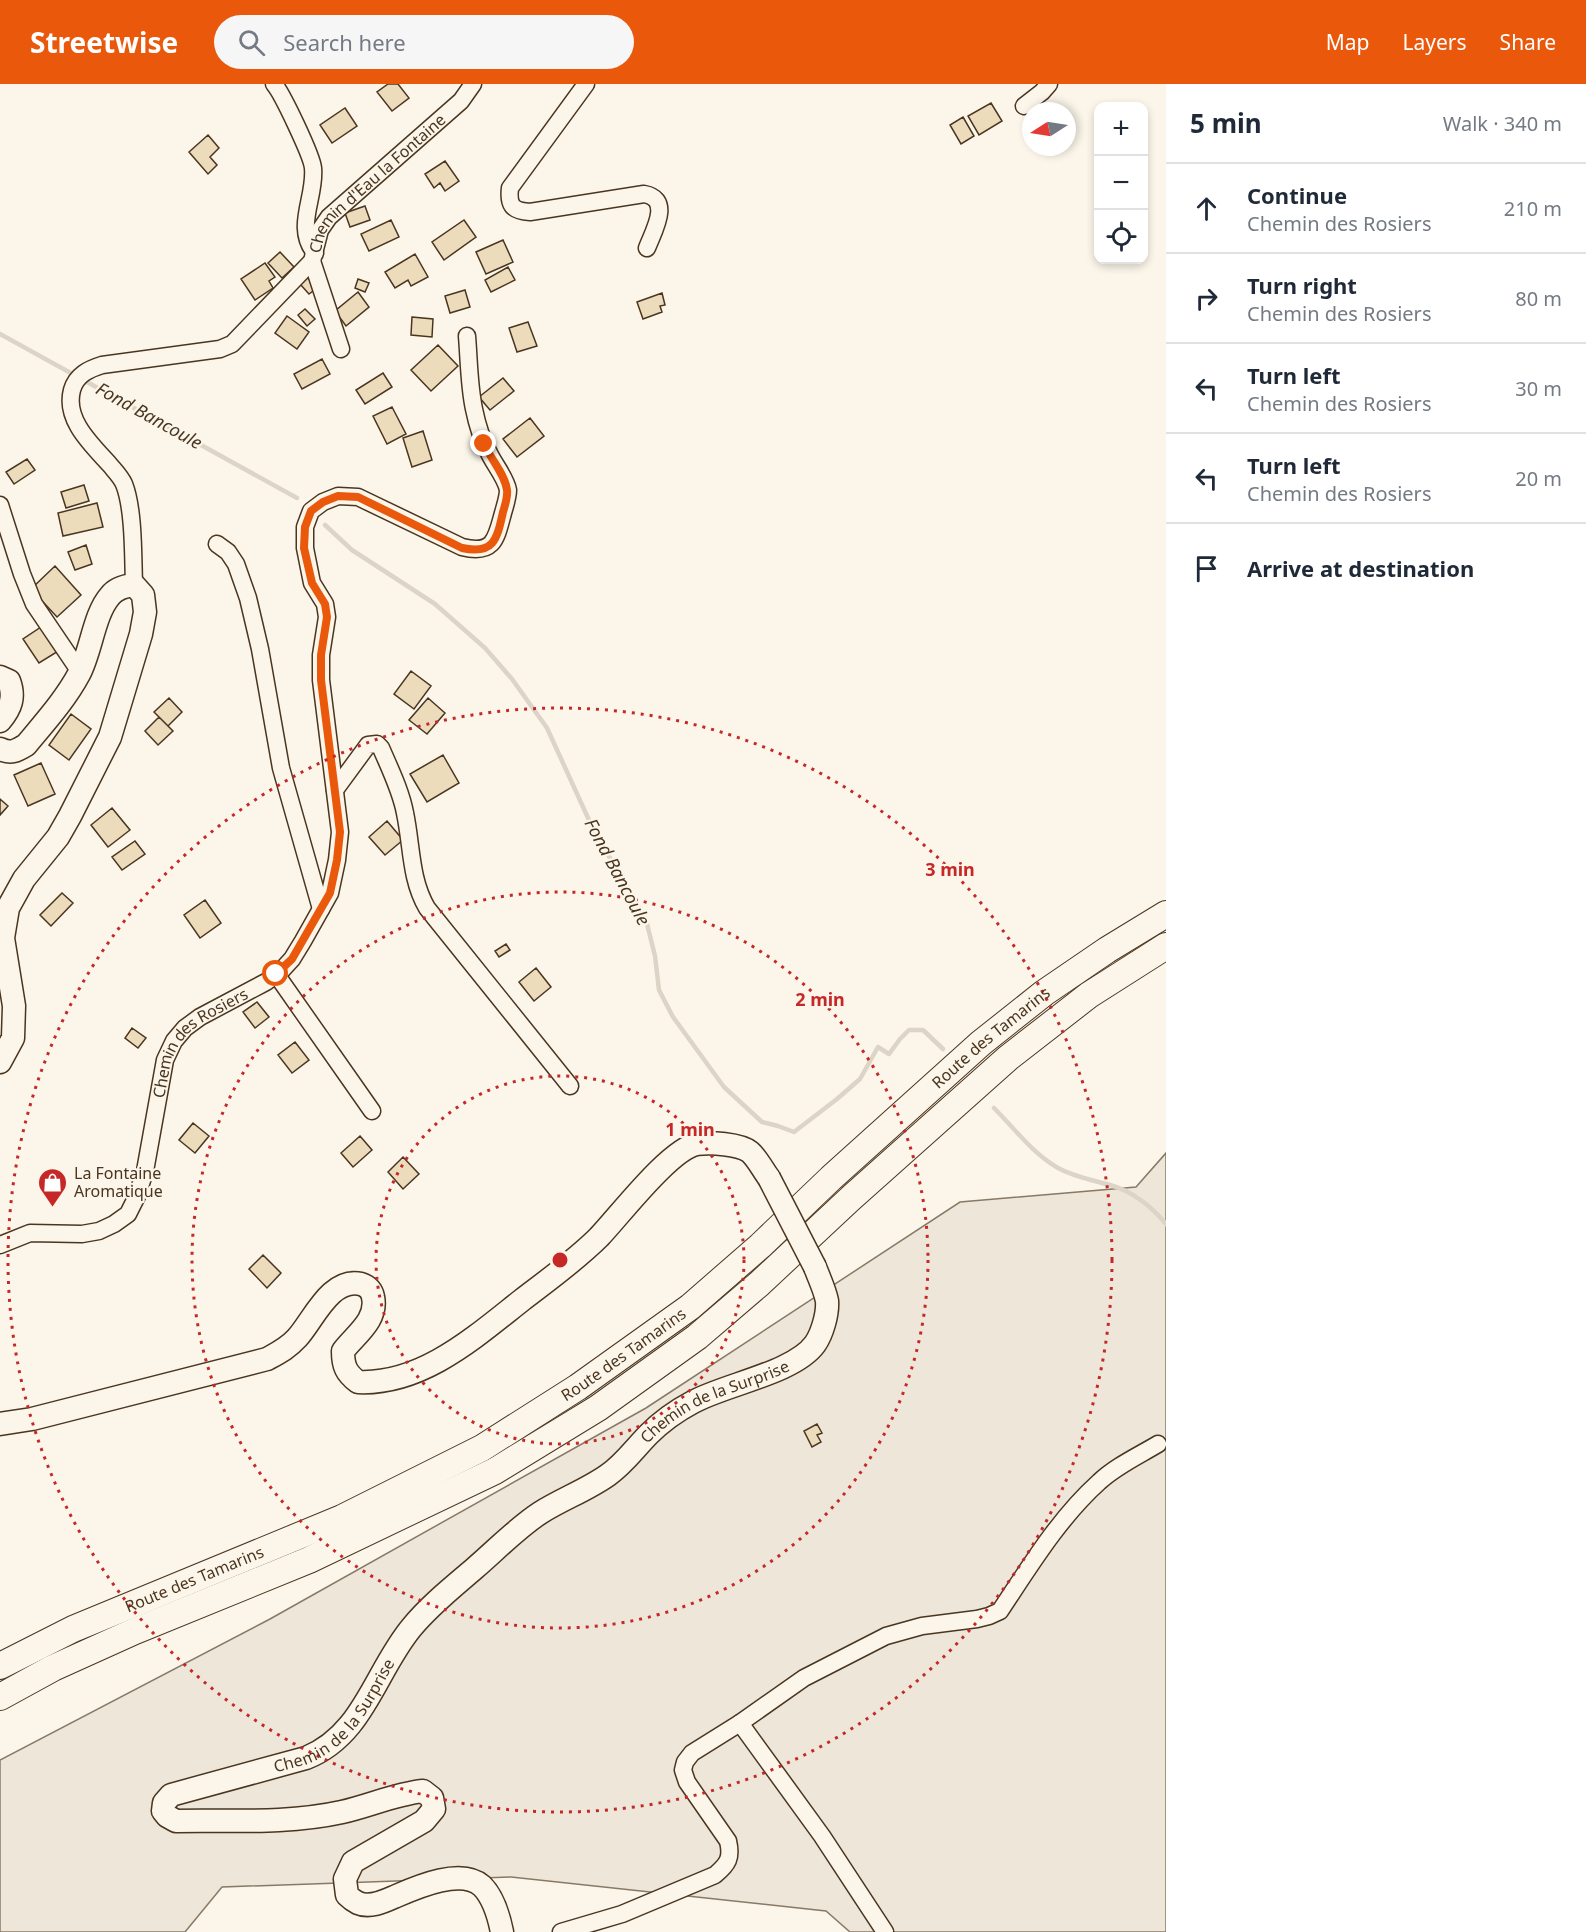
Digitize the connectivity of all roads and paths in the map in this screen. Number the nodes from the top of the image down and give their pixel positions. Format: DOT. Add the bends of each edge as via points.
graph roads {
  1 [pos="274,84"];
  2 [pos="473,84"];
  3 [pos="586,84"];
  4 [pos="1049,84"];
  5 [pos="1029,102"];
  6 [pos="647,248"];
  7 [pos="313,257"];
  8 [pos="467,336"];
  9 [pos="341,349"];
  10 [pos="0,505"];
  11 [pos="217,544"];
  12 [pos="134,585"];
  13 [pos="80,672"];
  14 [pos="0,677"];
  15 [pos="0,721"];
  16 [pos="0,749"];
  17 [pos="335,790"];
  18 [pos="321,909"];
  19 [pos="1166,914"];
  20 [pos="1166,946"];
  21 [pos="276,974"];
  22 [pos="0,1062"];
  23 [pos="570,1086"];
  24 [pos="372,1111"];
  25 [pos="0,1245"];
  26 [pos="0,1424"];
  27 [pos="1158,1444"];
  28 [pos="0,1666"];
  29 [pos="0,1697"];
  30 [pos="740,1723"];
  31 [pos="502,1932"];
  32 [pos="561,1932"];
  33 [pos="885,1932"];
  1 -- 7 [label="street" via="311,158 313,178 305,234"];
  2 -- 7 [label="street, Chemin d'Eau la Fontaine" via="461,101 329,217 320,230"];
  3 -- 6 [label="street" via="510,188 510,202 519,212 530,212 651,195 660,208"];
  4 -- 5 [label="street"];
  7 -- 9 [label="street"];
  7 -- 12 [label="street, Chemin d'Eau la Fontaine" via="232,344 220,349 102,365 89,369 73,387 70,400 78,426 123,480"];
  8 -- 17 [label="street, Chemin des Rosiers" via="476,418 508,492 493,543 485,549 462,548 358,497 338,496 323,502 311,511 305,527 304,548 312,583 325,604 327,617 321,680"];
  10 -- 13 [label="street" via="31,598"];
  11 -- 18 [label="street" via="236,564 248,598 281,768"];
  12 -- 13 [label="main road" via="121,587 110,595"];
  12 -- 22 [label="main road" via="143,595 145,612 110,736 58,837 24,879 8,908 3,938 14,1006 13,1038"];
  13 -- 16 [label="main road" via="26,745 8,753"];
  14 -- 15 [label="main road" via="9,681 13,691 12,701"];
  17 -- 18 [label="street, Chemin des Rosiers" via="340,832 337,860 330,893"];
  17 -- 23 [label="street" via="368,745 381,748 405,811 420,896"];
  18 -- 21 [label="street, Chemin des Rosiers" via="292,959"];
  19 -- 28 [label="highway, Route des Tamarins" via="1053,987 981,1043 690,1307 578,1387 482,1448 342,1518 73,1629"];
  20 -- 29 [label="highway, Route des Tamarins" via="1089,995 1008,1058 697,1337 598,1408 495,1471 309,1560 63,1663"];
  21 -- 24 [label="street"];
  21 -- 25 [label="street, Chemin des Rosiers" via="200,1017 174,1041 165,1060 145,1171 128,1214 99,1231 30,1233"];
  26 -- 31 [label="main road, Chemin de la Surprise, bridge" via="267,1359 299,1337 330,1294 358,1283 372,1292 374,1312 343,1351 343,1365 358,1382 406,1374 462,1346 551,1278 597,1238 675,1154 696,1144 724,1144 750,1151 769,1178 815,1267 827,1302 822,1332 814,1346 802,1357 770,1373 693,1402 650,1433 607,1476 540,1513 515,1533 411,1628 352,1723 321,1752 171,1795 164,1803 162,1811 176,1821 302,1818 423,1791 432,1798 434,1809 424,1821 353,1862 345,1879 347,1895 360,1904 378,1904 423,1885 473,1880 494,1905"];
  27 -- 30 [label="street" via="1099,1482 1056,1530 1000,1611 983,1618 922,1626 886,1636 804,1678"];
  30 -- 32 [label="street" via="692,1753 684,1770 687,1782 728,1841 731,1852 726,1866 716,1875 622,1914"];
  30 -- 33 [label="street"];
}
